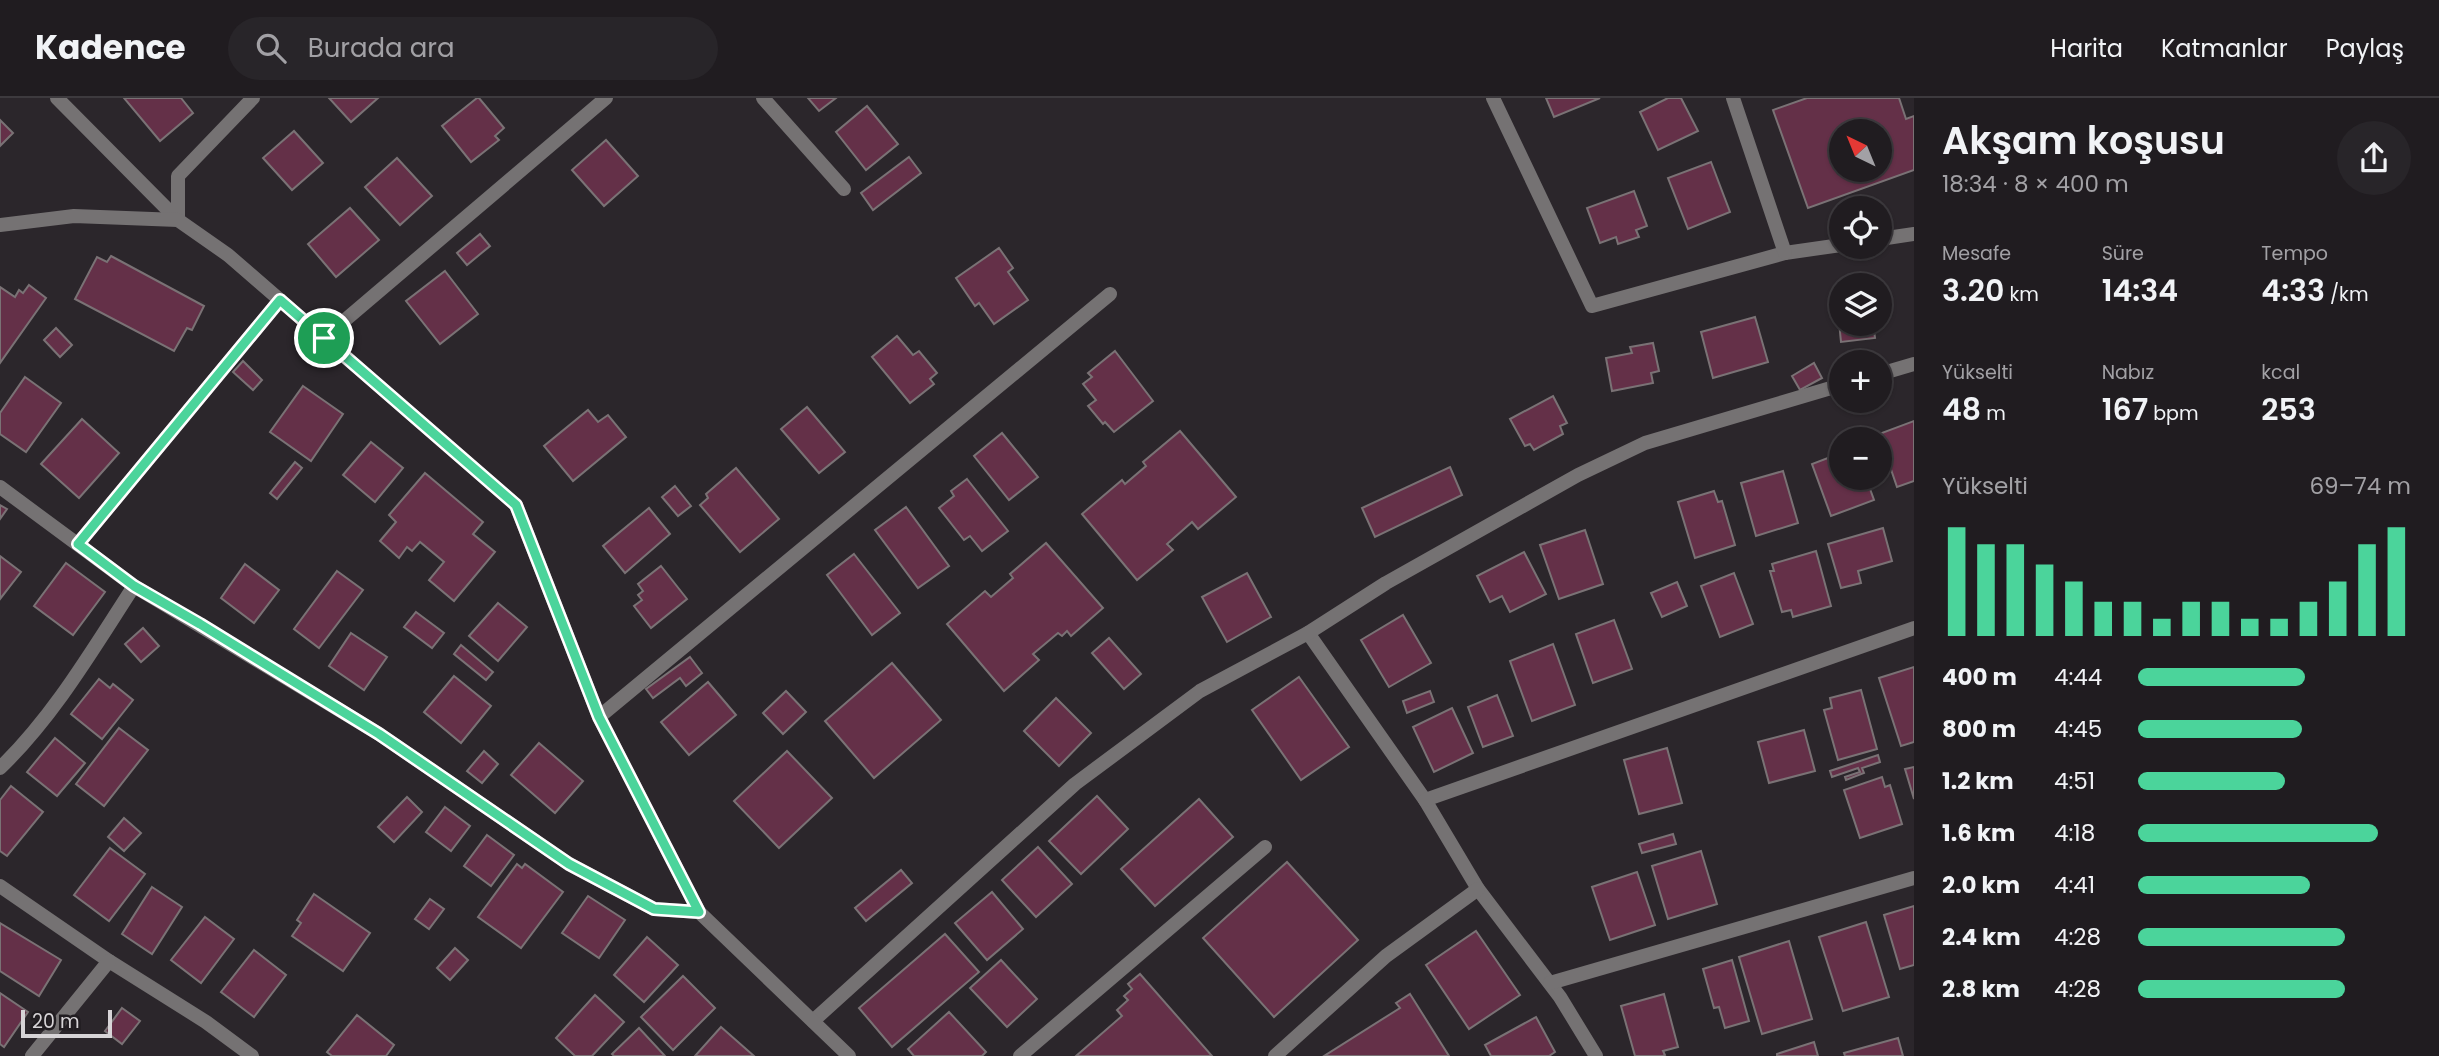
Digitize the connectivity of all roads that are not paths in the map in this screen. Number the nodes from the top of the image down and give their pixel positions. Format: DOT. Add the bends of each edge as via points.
graph roads {
  1 [pos="57,98"];
  2 [pos="253,98"];
  3 [pos="606,98"];
  4 [pos="763,98"];
  5 [pos="1493,98"];
  6 [pos="1733,98"];
  7 [pos="844,189"];
  8 [pos="178,220"];
  9 [pos="0,225"];
  10 [pos="1914,234"];
  11 [pos="1892,237"];
  12 [pos="1829,247"];
  13 [pos="1785,253"];
  14 [pos="1110,294"];
  15 [pos="280,300"];
  16 [pos="324,338"];
  17 [pos="1914,364"];
  18 [pos="1892,370"];
  19 [pos="1829,389"];
  20 [pos="0,487"];
  21 [pos="78,544"];
  22 [pos="134,586"];
  23 [pos="1914,628"];
  24 [pos="1307,633"];
  25 [pos="599,717"];
  26 [pos="0,768"];
  27 [pos="1425,800"];
  28 [pos="1265,847"];
  29 [pos="1914,878"];
  30 [pos="0,886"];
  31 [pos="1478,889"];
  32 [pos="699,912"];
  33 [pos="109,961"];
  34 [pos="1550,983"];
  35 [pos="813,1021"];
  36 [pos="32,1056"];
  37 [pos="252,1056"];
  38 [pos="849,1056"];
  39 [pos="1020,1056"];
  40 [pos="1275,1056"];
  41 [pos="1596,1056"];
  1 -- 8 [label="street"];
  2 -- 8 [label="street" via="178,176"];
  3 -- 16 [label="street"];
  4 -- 7 [label="street"];
  5 -- 13 [label="street" via="1592,306"];
  6 -- 13 [label="street"];
  8 -- 9 [label="street" via="74,216"];
  8 -- 15 [label="street"];
  10 -- 11 [label="street"];
  12 -- 13 [label="street"];
  14 -- 25 [label="street"];
  15 -- 16 [label="street"];
  15 -- 21 [label="street"];
  16 -- 25 [label="street" via="516,505"];
  17 -- 18 [label="street"];
  19 -- 24 [label="street" via="1645,443 1446,549"];
  20 -- 21 [label="street"];
  21 -- 22 [label="street"];
  22 -- 26 [label="street" via="74,678"];
  22 -- 32 [label="street" via="379,734 569,864 654,909"];
  23 -- 27 [label="street"];
  24 -- 27 [label="street"];
  24 -- 35 [label="street" via="1200,691 1074,784"];
  25 -- 32 [label="street"];
  27 -- 31 [label="street"];
  28 -- 39 [label="street"];
  29 -- 34 [label="street"];
  30 -- 33 [label="street"];
  31 -- 34 [label="street"];
  31 -- 40 [label="street" via="1386,956"];
  32 -- 35 [label="street"];
  33 -- 36 [label="street"];
  33 -- 37 [label="street"];
  34 -- 41 [label="street"];
  35 -- 38 [label="street"];
}
